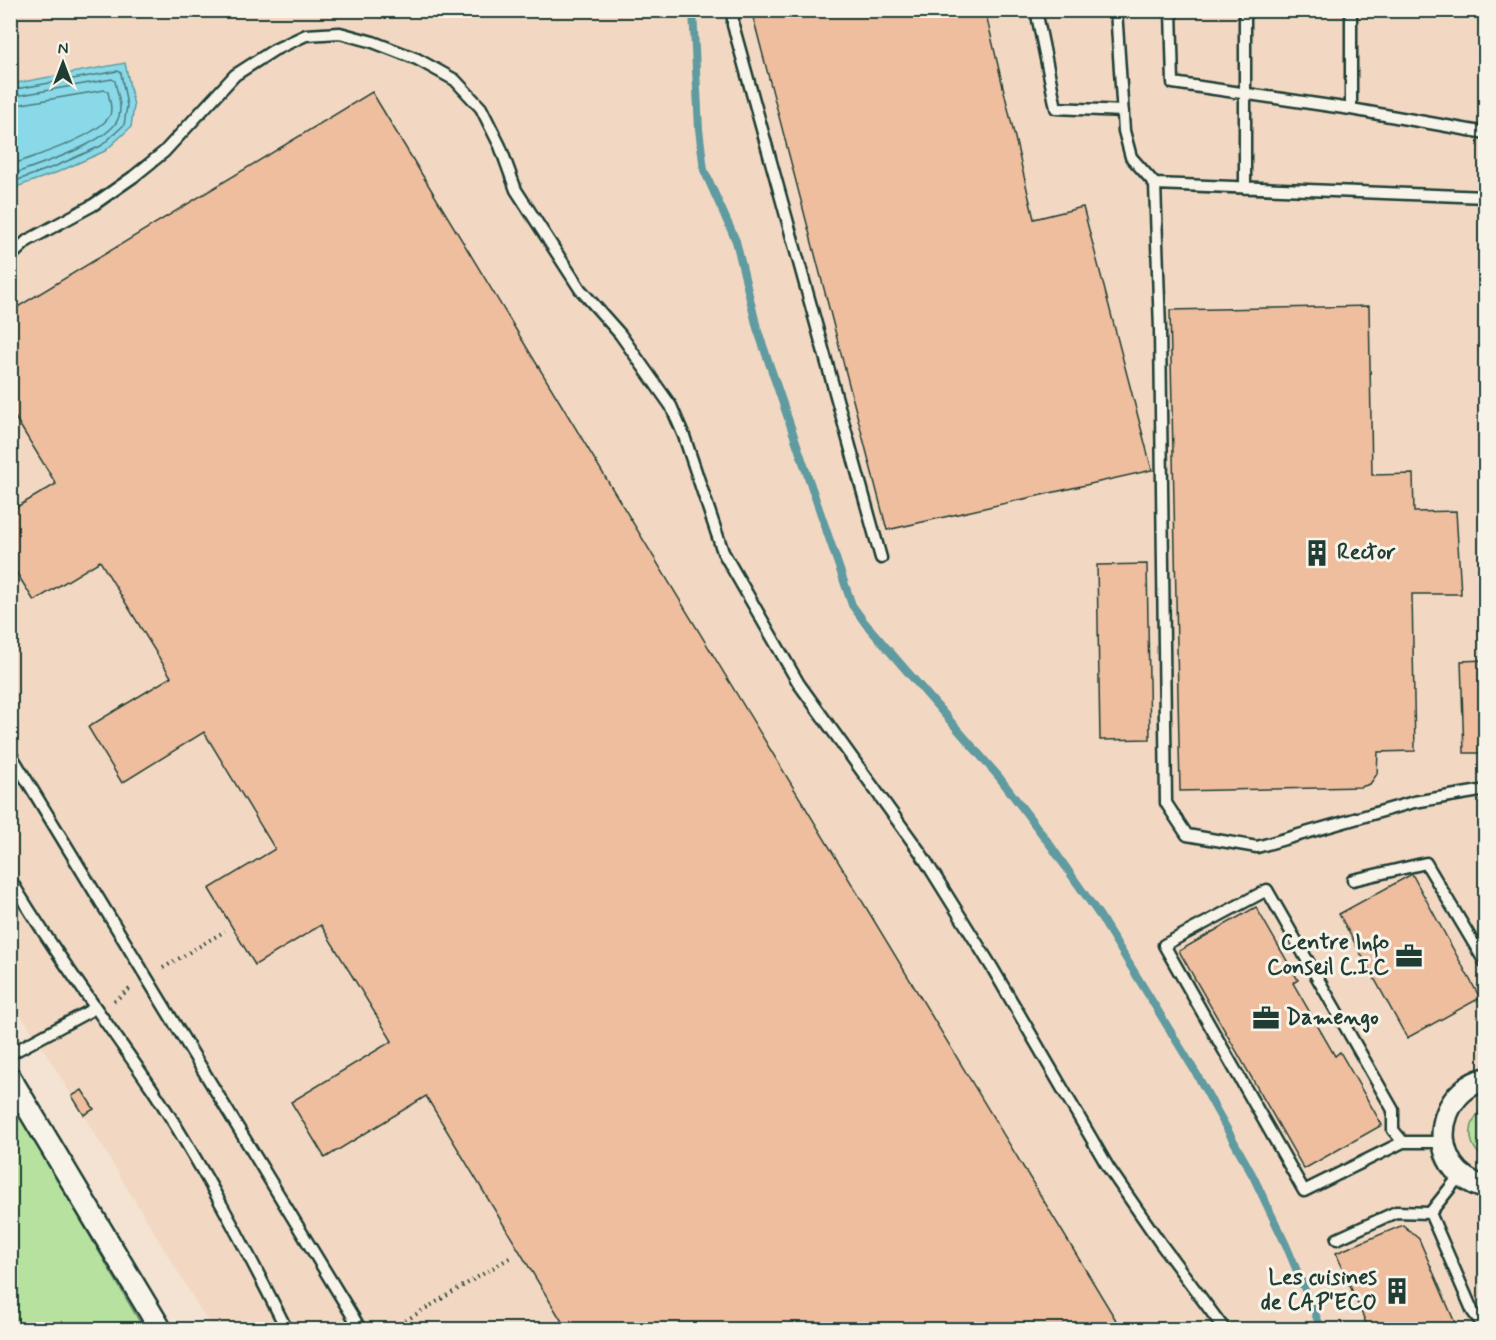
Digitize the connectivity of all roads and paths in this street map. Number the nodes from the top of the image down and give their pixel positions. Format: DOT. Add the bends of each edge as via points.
graph roads {
  1 [pos="733,10"];
  2 [pos="1036,10"];
  3 [pos="1116,10"];
  4 [pos="1171,10"];
  5 [pos="1245,10"];
  6 [pos="1351,10"];
  7 [pos="1244,95"];
  8 [pos="1351,109"];
  9 [pos="1123,111"];
  10 [pos="1485,133"];
  11 [pos="1155,184"];
  12 [pos="1245,188"];
  13 [pos="1485,197"];
  14 [pos="10,257"];
  15 [pos="881,558"];
  16 [pos="10,753"];
  17 [pos="1485,790"];
  18 [pos="10,879"];
  19 [pos="1353,880"];
  20 [pos="1485,964"];
  21 [pos="95,1008"];
  22 [pos="10,1054"];
  23 [pos="10,1078"];
  24 [pos="1485,1079"];
  25 [pos="1403,1142"];
  26 [pos="1443,1142"];
  27 [pos="1461,1174"];
  28 [pos="1485,1188"];
  29 [pos="1430,1213"];
  30 [pos="1337,1239"];
  31 [pos="511,1257"];
  32 [pos="161,1329"];
  33 [pos="287,1329"];
  34 [pos="361,1329"];
  35 [pos="390,1329"];
  36 [pos="1225,1329"];
  37 [pos="1485,1329"];
  1 -- 15 [label="lane" via="733,25"];
  2 -- 9 [label="lane" via="1056,108"];
  3 -- 9 [label="lane"];
  4 -- 7 [label="lane" via="1173,83"];
  5 -- 7 [label="lane"];
  6 -- 8 [label="lane"];
  7 -- 8 [label="lane"];
  7 -- 12 [label="lane"];
  8 -- 10 [label="lane"];
  9 -- 11 [label="lane" via="1131,157"];
  11 -- 12 [label="lane"];
  11 -- 17 [label="lane" via="1166,803 1187,835 1257,846 1414,802"];
  12 -- 13 [label="lane"];
  14 -- 36 [label="lane" via="27,241 93,205 164,152 235,75 306,35 340,33 373,42 417,59 455,80 481,108 516,190 580,289 620,334 671,406 723,552 799,684 920,852 1108,1167"];
  16 -- 34 [label="lane"];
  18 -- 21 [label="lane"];
  19 -- 20 [label="lane" via="1426,862"];
  21 -- 22 [label="lane"];
  21 -- 33 [label="lane" via="152,1089 207,1180"];
  23 -- 32 [label="street"];
  24 -- 26 [label="street" via="1459,1092 1448,1109 1442,1128"];
  25 -- 25 [label="lane" via="1393,1130 1393,1110 1267,890 1164,945 1304,1191"];
  25 -- 26 [label="lane"];
  26 -- 27 [label="street" via="1452,1166"];
  27 -- 28 [label="street"];
  27 -- 29 [label="lane"];
  29 -- 30 [label="lane" via="1396,1212"];
  29 -- 37 [label="lane" via="1473,1312"];
  31 -- 35 [label="path"];
}
